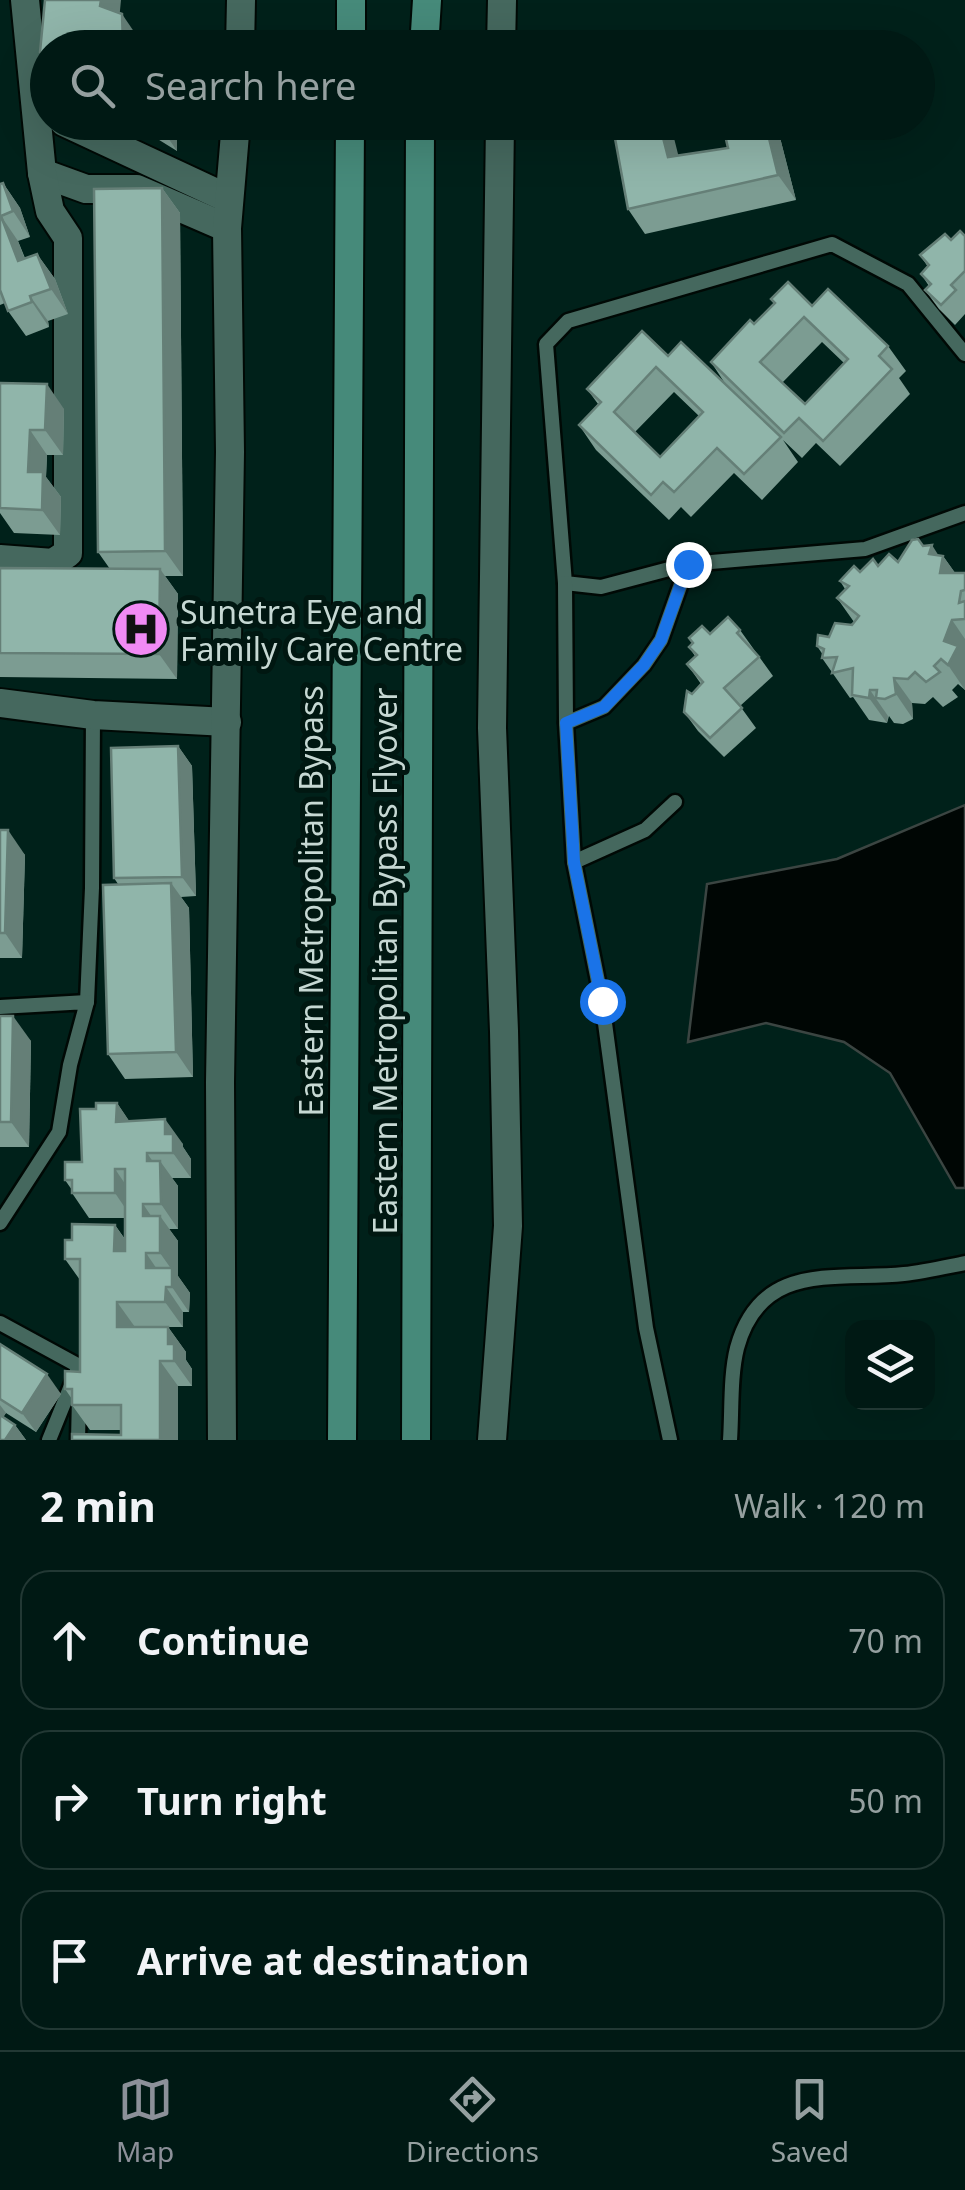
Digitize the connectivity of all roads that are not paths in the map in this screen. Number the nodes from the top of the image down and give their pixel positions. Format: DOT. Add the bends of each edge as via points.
graph roads {
  1 [pos="25,0"];
  2 [pos="240,0"];
  3 [pos="351,0"];
  4 [pos="427,0"];
  5 [pos="502,0"];
  6 [pos="240,30"];
  7 [pos="351,30"];
  8 [pos="425,30"];
  9 [pos="501,30"];
  10 [pos="30,33"];
  11 [pos="42,140"];
  12 [pos="96,140"];
  13 [pos="234,140"];
  14 [pos="350,140"];
  15 [pos="420,140"];
  16 [pos="500,140"];
  17 [pos="42,173"];
  18 [pos="228,214"];
  19 [pos="965,354"];
  20 [pos="965,513"];
  21 [pos="0,559"];
  22 [pos="688,564"];
  23 [pos="565,584"];
  24 [pos="0,703"];
  25 [pos="93,714"];
  26 [pos="226,722"];
  27 [pos="566,723"];
  28 [pos="675,802"];
  29 [pos="574,862"];
  30 [pos="87,1002"];
  31 [pos="0,1007"];
  32 [pos="0,1223"];
  33 [pos="965,1264"];
  34 [pos="0,1323"];
  35 [pos="80,1366"];
  36 [pos="49,1440"];
  37 [pos="78,1440"];
  38 [pos="222,1440"];
  39 [pos="342,1440"];
  40 [pos="416,1440"];
  41 [pos="492,1440"];
  42 [pos="670,1440"];
  43 [pos="730,1440"];
  1 -- 10 [label="street"];
  2 -- 6 [label="street"];
  3 -- 7 [label="main road"];
  4 -- 8 [label="main road"];
  5 -- 9 [label="street"];
  11 -- 17 [label="street"];
  12 -- 18 [label="street"];
  13 -- 18 [label="street"];
  14 -- 39 [label="main road, Eastern Metropolitan Bypass"];
  15 -- 40 [label="main road, Eastern Metropolitan Bypass Flyover"];
  16 -- 41 [label="street" via="492,728 508,1226"];
  17 -- 18 [label="street" via="86,189 137,188"];
  17 -- 21 [label="street" via="50,211 68,238 68,553 53,563"];
  18 -- 26 [label="street"];
  19 -- 23 [label="lane" via="908,284 832,244 568,322 546,344"];
  20 -- 22 [label="lane" via="865,550"];
  22 -- 23 [label="lane" via="601,586"];
  22 -- 27 [label="lane" via="661,640 644,665 604,707"];
  23 -- 27 [label="lane"];
  24 -- 25 [label="street"];
  25 -- 26 [label="street"];
  25 -- 30 [label="lane"];
  26 -- 38 [label="street"];
  27 -- 29 [label="lane"];
  28 -- 29 [label="lane" via="644,830"];
  29 -- 42 [label="lane" via="602,1001 646,1328"];
  30 -- 31 [label="lane"];
  30 -- 32 [label="lane" via="59,1132"];
  33 -- 43 [label="lane" via="808,1277 770,1296 749,1317 737,1350"];
  34 -- 35 [label="lane"];
  35 -- 36 [label="lane"];
  35 -- 37 [label="lane"];
}
